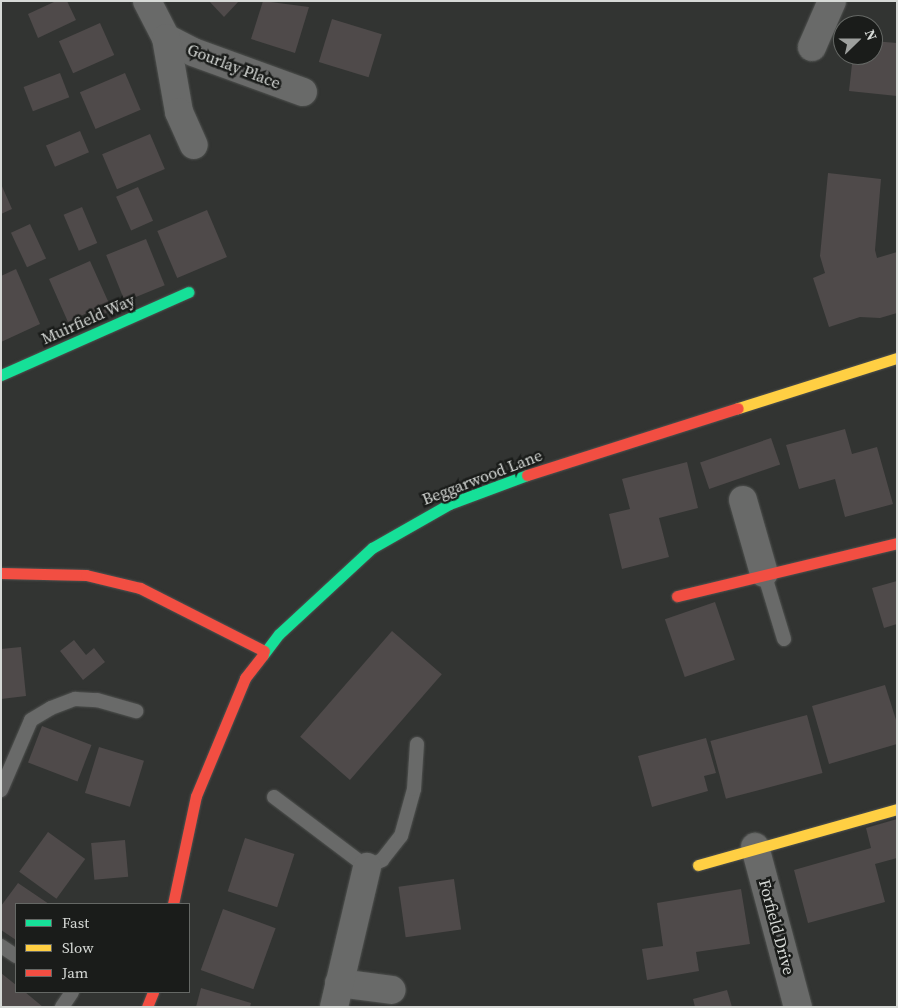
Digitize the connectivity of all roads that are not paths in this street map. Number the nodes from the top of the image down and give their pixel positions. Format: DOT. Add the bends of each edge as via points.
graph roads {
  1 [pos="147,1"];
  2 [pos="832,1"];
  3 [pos="166,38"];
  4 [pos="812,47"];
  5 [pos="303,92"];
  6 [pos="194,145"];
  7 [pos="188,292"];
  8 [pos="897,358"];
  9 [pos="1,375"];
  10 [pos="743,500"];
  11 [pos="897,543"];
  12 [pos="1,573"];
  13 [pos="764,573"];
  14 [pos="677,596"];
  15 [pos="784,639"];
  16 [pos="264,651"];
  17 [pos="136,711"];
  18 [pos="416,744"];
  19 [pos="1,790"];
  20 [pos="274,796"];
  21 [pos="897,809"];
  22 [pos="755,847"];
  23 [pos="698,864"];
  24 [pos="367,867"];
  25 [pos="173,903"];
  26 [pos="1,946"];
  27 [pos="15,955"];
  28 [pos="392,990"];
  29 [pos="70,993"];
  30 [pos="153,993"];
  31 [pos="337,995"];
  32 [pos="62,1007"];
  33 [pos="146,1007"];
  34 [pos="798,1007"];
  1 -- 3 [label="street, Gourlay Place"];
  2 -- 4 [label="street"];
  3 -- 5 [label="street, Gourlay Place" via="193,52"];
  3 -- 6 [label="street, Gourlay Place" via="179,112"];
  7 -- 9 [label="street, Muirfield Way"];
  8 -- 16 [label="street, Beggarwood Lane" via="541,470 449,504 372,548 314,597"];
  10 -- 13 [label="street"];
  11 -- 13 [label="street"];
  12 -- 16 [label="street" via="86,575 140,588"];
  13 -- 14 [label="street"];
  13 -- 15 [label="lane"];
  16 -- 25 [label="street, Beggarwood Lane" via="245,678 212,751 196,796"];
  17 -- 19 [label="lane" via="97,700 75,699 51,708 31,720"];
  18 -- 24 [label="lane" via="414,789 401,836 382,860"];
  20 -- 24 [label="lane"];
  21 -- 22 [label="street"];
  22 -- 23 [label="street"];
  22 -- 34 [label="street, Forfield Drive"];
  24 -- 31 [label="street"];
  26 -- 27 [label="lane"];
  28 -- 31 [label="street"];
  29 -- 32 [label="lane"];
  30 -- 33 [label="street"];
}
